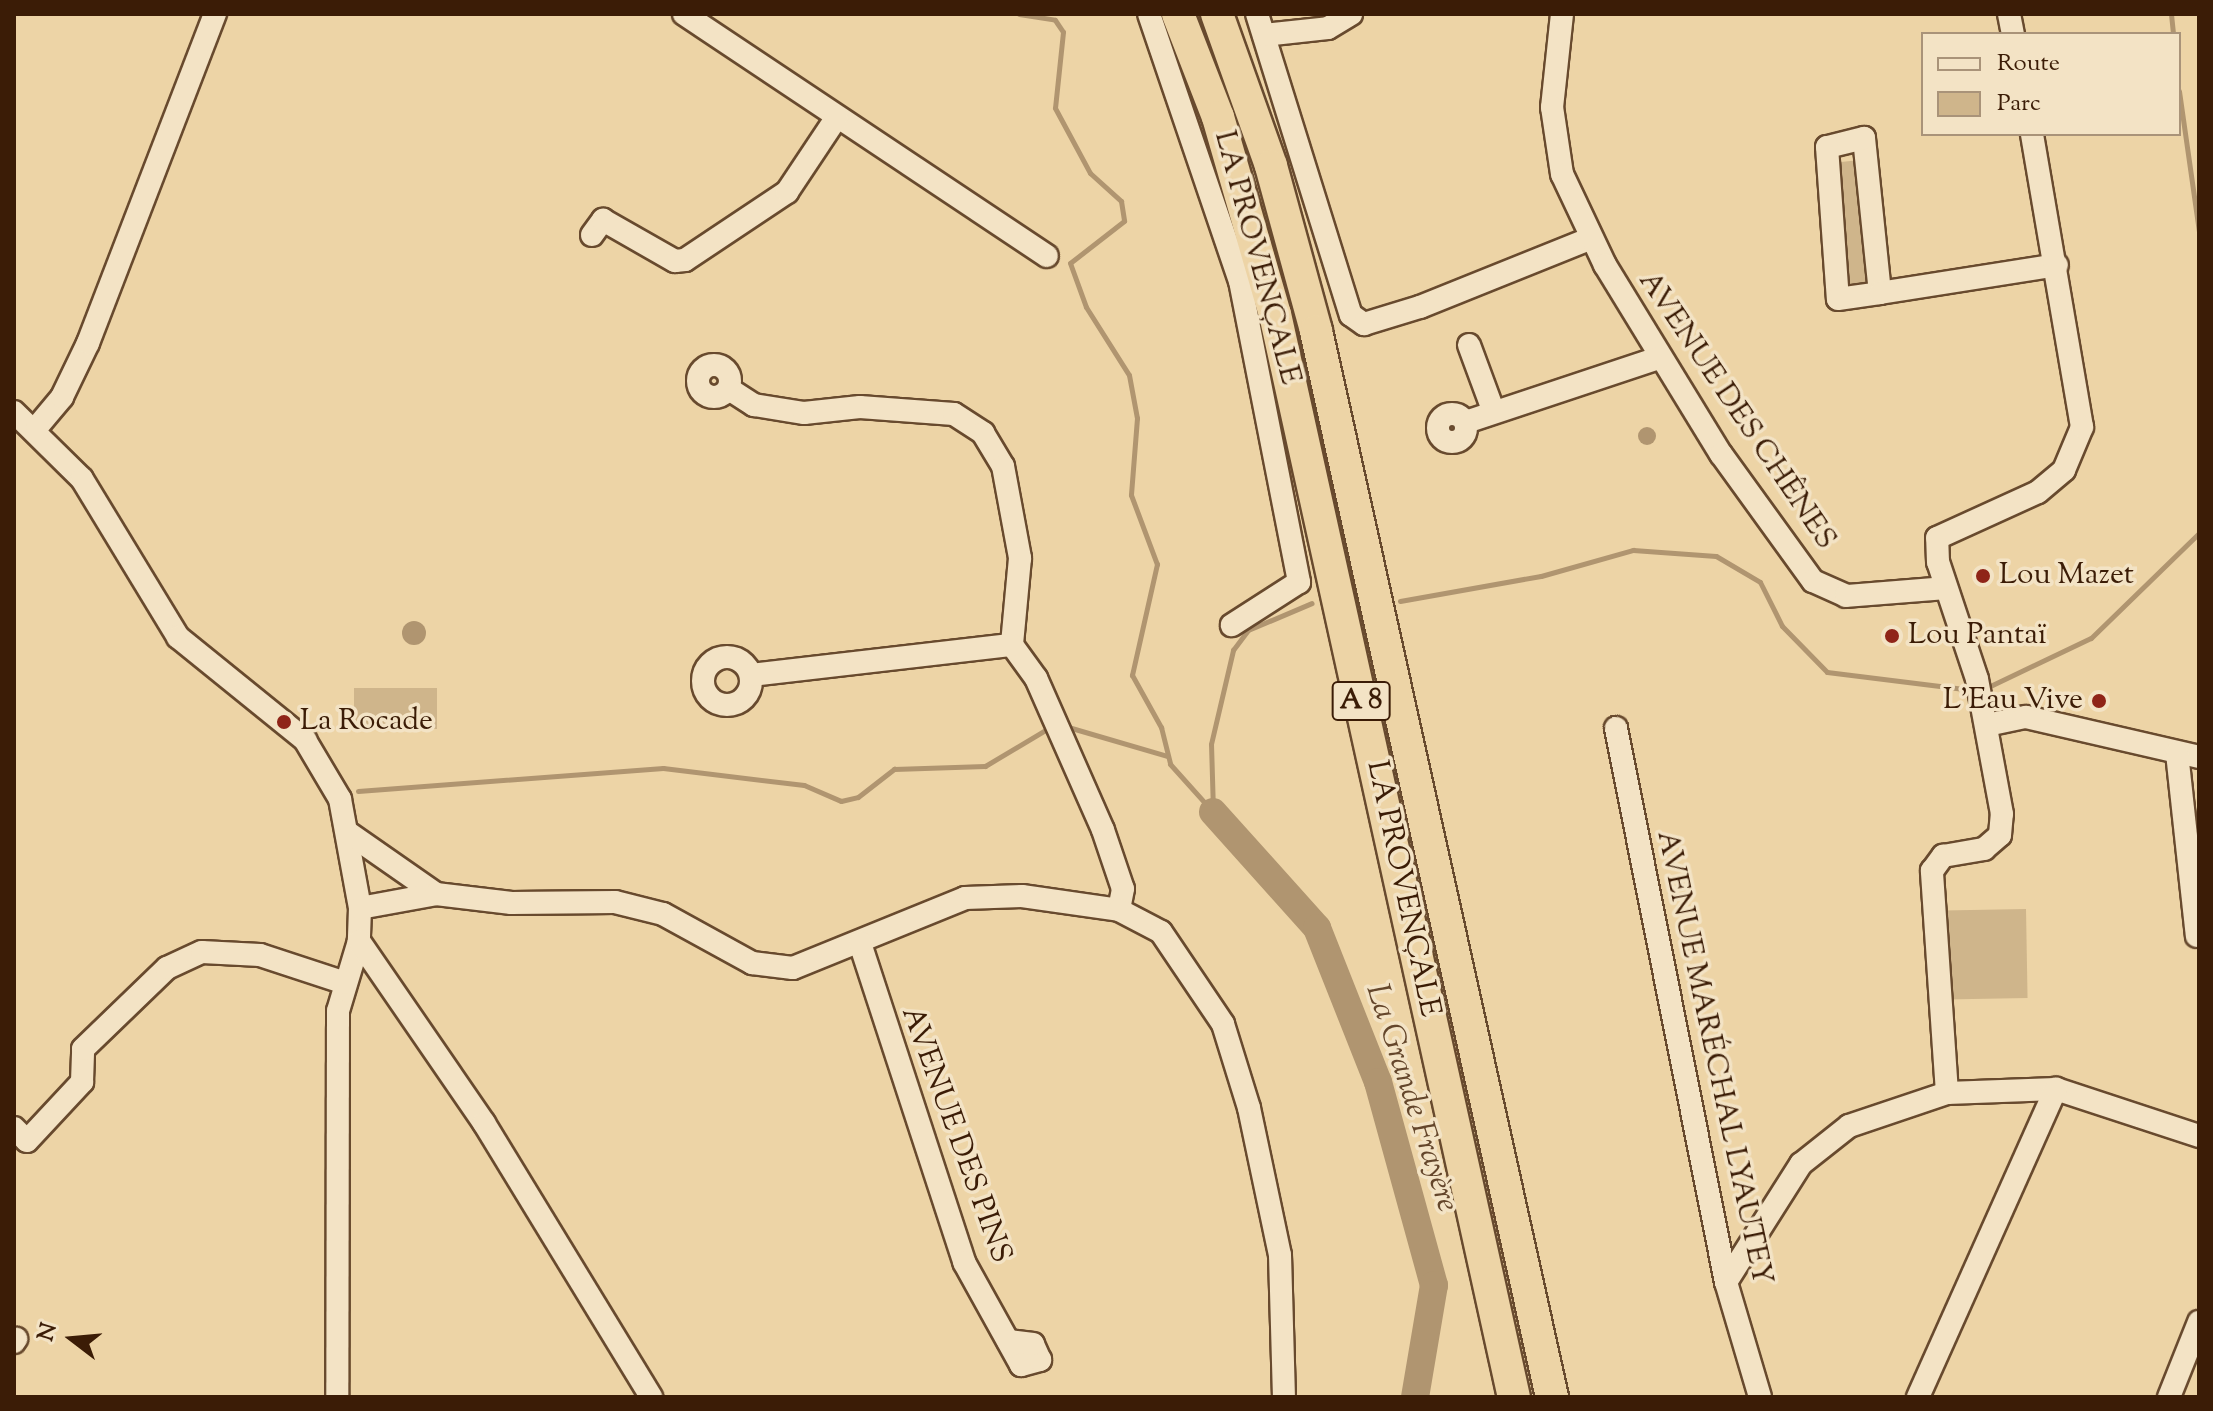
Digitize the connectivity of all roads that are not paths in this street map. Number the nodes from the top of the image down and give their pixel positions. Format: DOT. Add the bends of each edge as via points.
graph roads {
  1 [pos="215,14"];
  2 [pos="684,14"];
  3 [pos="1149,14"];
  4 [pos="1178,14"];
  5 [pos="1217,14"];
  6 [pos="1351,14"];
  7 [pos="1562,14"];
  8 [pos="713,20"];
  9 [pos="1261,24"];
  10 [pos="837,117"];
  11 [pos="2032,136"];
  12 [pos="592,235"];
  13 [pos="1592,238"];
  14 [pos="1047,256"];
  15 [pos="2057,265"];
  16 [pos="1880,293"];
  17 [pos="1469,345"];
  18 [pos="1658,358"];
  19 [pos="729,389"];
  20 [pos="1493,410"];
  21 [pos="14,414"];
  22 [pos="1466,422"];
  23 [pos="37,427"];
  24 [pos="1945,588"];
  25 [pos="1232,625"];
  26 [pos="1012,645"];
  27 [pos="751,675"];
  28 [pos="1987,725"];
  29 [pos="1616,728"];
  30 [pos="2188,755"];
  31 [pos="350,834"];
  32 [pos="436,894"];
  33 [pos="360,908"];
  34 [pos="1119,910"];
  35 [pos="2197,936"];
  36 [pos="359,941"];
  37 [pos="860,943"];
  38 [pos="345,983"];
  39 [pos="2056,1089"];
  40 [pos="1947,1093"];
  41 [pos="14,1128"];
  42 [pos="2199,1136"];
  43 [pos="1726,1282"];
  44 [pos="2199,1322"];
  45 [pos="1008,1341"];
  46 [pos="337,1397"];
  47 [pos="651,1397"];
  48 [pos="1284,1397"];
  49 [pos="1514,1397"];
  50 [pos="1552,1397"];
  51 [pos="1760,1397"];
  52 [pos="1918,1397"];
  53 [pos="2169,1397"];
  1 -- 23 [label="street" via="88,343 62,397"];
  2 -- 8 [label="street"];
  3 -- 25 [label="street" via="1240,281 1299,582"];
  4 -- 49 [label="highway, LA PROVENÇALE / A 8" via="1218,117 1275,314"];
  5 -- 50 [label="highway, LA PROVENÇALE / A 8" via="1271,166 1316,331"];
  6 -- 9 [label="street" via="1328,28"];
  7 -- 13 [label="street, AVENUE DES CHÊNES" via="1552,107 1562,174"];
  8 -- 10 [label="street"];
  9 -- 13 [label="street" via="1351,315 1364,324"];
  10 -- 12 [label="street" via="787,192 685,260 675,261 603,220"];
  10 -- 14 [label="street"];
  11 -- 15 [label="street"];
  13 -- 18 [label="street, AVENUE DES CHÊNES"];
  15 -- 16 [label="street"];
  15 -- 24 [label="street" via="2082,427 2064,470 2038,492 1937,538"];
  16 -- 16 [label="street" via="1864,138 1827,147 1838,299"];
  17 -- 20 [label="street"];
  18 -- 20 [label="street"];
  18 -- 24 [label="street, AVENUE DES CHÊNES" via="1813,581 1846,596"];
  19 -- 26 [label="street" via="754,405 804,413 874,407 954,414 983,433 1003,466 1020,558"];
  20 -- 22 [label="street"];
  21 -- 23 [label="street"];
  23 -- 31 [label="street" via="82,479 178,637 324,762"];
  24 -- 28 [label="street"];
  26 -- 27 [label="street"];
  26 -- 34 [label="street" via="1036,678 1103,830 1123,889"];
  28 -- 30 [label="street" via="2026,717"];
  28 -- 40 [label="street" via="2000,835 1984,849 1943,856 1932,871"];
  29 -- 43 [label="street, AVENUE MARÉCHAL LYAUTEY"];
  30 -- 35 [label="street"];
  31 -- 32 [label="street"];
  31 -- 33 [label="street"];
  32 -- 33 [label="street"];
  32 -- 37 [label="street" via="511,903 615,902 663,914 752,963 793,968"];
  33 -- 36 [label="street"];
  34 -- 37 [label="street" via="1022,896 965,898"];
  34 -- 48 [label="street" via="1161,932 1223,1024 1280,1255"];
  36 -- 38 [label="street"];
  36 -- 47 [label="street" via="484,1123"];
  37 -- 45 [label="street, AVENUE DES PINS" via="964,1262"];
  38 -- 41 [label="street" via="260,955 202,952 167,968 83,1049 82,1082 27,1141"];
  38 -- 46 [label="street" via="338,1011"];
  39 -- 40 [label="street"];
  39 -- 42 [label="street"];
  39 -- 52 [label="street"];
  40 -- 43 [label="street" via="1849,1126 1801,1164"];
  43 -- 51 [label="street, AVENUE MARÉCHAL LYAUTEY"];
  44 -- 53 [label="street"];
}
